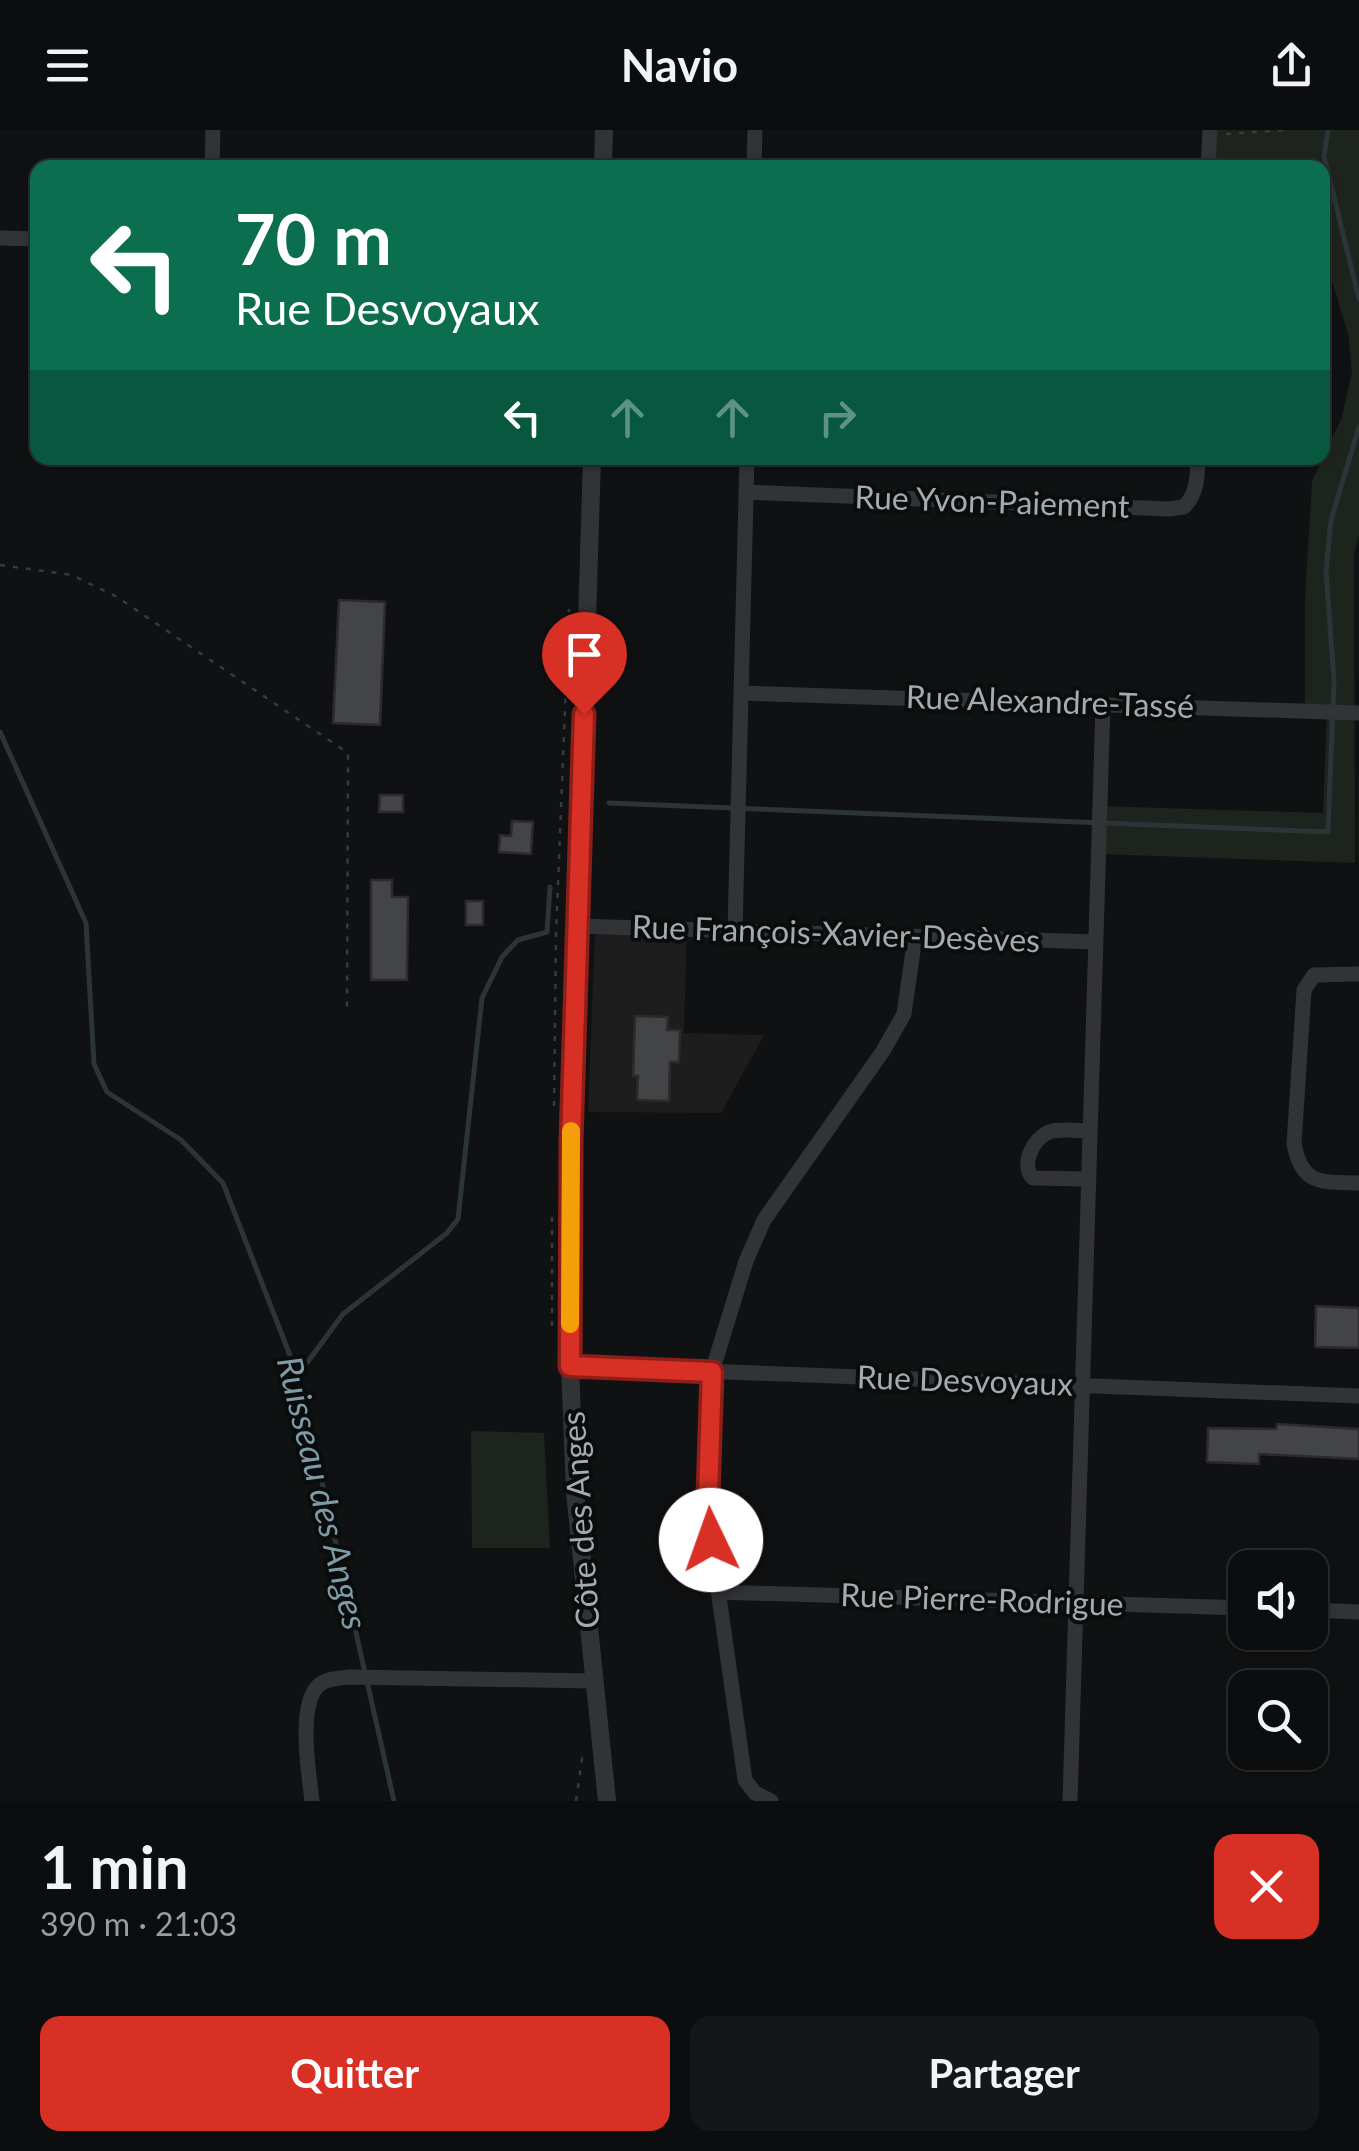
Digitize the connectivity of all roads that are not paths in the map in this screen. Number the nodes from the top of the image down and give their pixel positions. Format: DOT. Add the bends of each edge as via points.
graph roads {
  1 [pos="212,130"];
  2 [pos="604,130"];
  3 [pos="755,130"];
  4 [pos="1210,132"];
  5 [pos="212,160"];
  6 [pos="603,160"];
  7 [pos="754,160"];
  8 [pos="1208,160"];
  9 [pos="0,238"];
  10 [pos="30,239"];
  11 [pos="592,465"];
  12 [pos="747,465"];
  13 [pos="1198,465"];
  14 [pos="746,492"];
  15 [pos="741,693"];
  16 [pos="1103,704"];
  17 [pos="1359,714"];
  18 [pos="577,926"];
  19 [pos="735,931"];
  20 [pos="915,937"];
  21 [pos="1096,942"];
  22 [pos="1359,974"];
  23 [pos="1090,1131"];
  24 [pos="1088,1179"];
  25 [pos="1359,1183"];
  26 [pos="570,1366"];
  27 [pos="712,1372"];
  28 [pos="1082,1386"];
  29 [pos="1359,1396"];
  30 [pos="718,1592"];
  31 [pos="1076,1603"];
  32 [pos="1228,1607"];
  33 [pos="1328,1611"];
  34 [pos="1359,1612"];
  35 [pos="594,1681"];
  36 [pos="312,1801"];
  37 [pos="608,1801"];
  38 [pos="771,1801"];
  39 [pos="1070,1801"];
  1 -- 5 [label="street"];
  2 -- 6 [label="street"];
  3 -- 7 [label="street"];
  4 -- 8 [label="street"];
  9 -- 10 [label="street"];
  11 -- 18 [label="street, Côte des Anges"];
  12 -- 14 [label="street"];
  13 -- 14 [label="street, Rue Yvon-Paiement" via="1192,499 1169,508"];
  14 -- 15 [label="street"];
  15 -- 16 [label="street, Rue Alexandre-Tassé"];
  15 -- 19 [label="street"];
  16 -- 17 [label="street, Rue Alexandre-Tassé"];
  16 -- 21 [label="street"];
  18 -- 19 [label="street, Rue François-Xavier-Desèves"];
  18 -- 26 [label="street, Côte des Anges"];
  19 -- 20 [label="street, Rue François-Xavier-Desèves"];
  20 -- 21 [label="street, Rue François-Xavier-Desèves"];
  20 -- 27 [label="street" via="904,1014 764,1220"];
  21 -- 23 [label="street"];
  22 -- 25 [label="street" via="1314,976 1304,990 1294,1144 1309,1176"];
  23 -- 24 [label="street"];
  23 -- 24 [label="street" via="1052,1130 1026,1161 1033,1178"];
  24 -- 28 [label="street"];
  26 -- 27 [label="street, Rue Desvoyaux"];
  26 -- 35 [label="street, Côte des Anges" via="574,1492"];
  27 -- 28 [label="street, Rue Desvoyaux"];
  27 -- 30 [label="street" via="708,1495"];
  28 -- 29 [label="street, Rue Desvoyaux"];
  28 -- 31 [label="street"];
  30 -- 31 [label="street, Rue Pierre-Rodrigue"];
  30 -- 38 [label="street" via="745,1780"];
  31 -- 32 [label="street, Rue Pierre-Rodrigue"];
  31 -- 39 [label="street"];
  33 -- 34 [label="street"];
  35 -- 36 [label="street" via="328,1680 307,1708"];
  35 -- 37 [label="street, Côte des Anges"];
}
